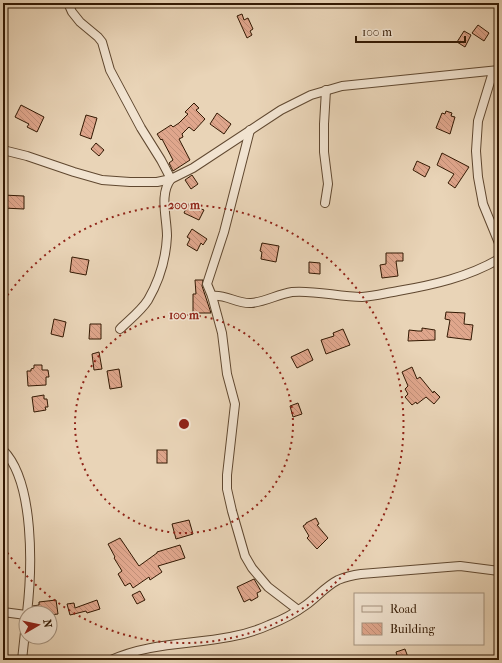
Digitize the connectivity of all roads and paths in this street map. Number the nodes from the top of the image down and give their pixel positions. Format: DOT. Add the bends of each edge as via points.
graph roads {
  1 [pos="68,3"];
  2 [pos="496,71"];
  3 [pos="326,90"];
  4 [pos="250,130"];
  5 [pos="3,150"];
  6 [pos="171,179"];
  7 [pos="325,203"];
  8 [pos="499,243"];
  9 [pos="499,259"];
  10 [pos="212,296"];
  11 [pos="120,329"];
  12 [pos="3,450"];
  13 [pos="499,571"];
  14 [pos="28,605"];
  15 [pos="298,610"];
  16 [pos="3,612"];
  17 [pos="18,613"];
  18 [pos="24,645"];
  19 [pos="22,660"];
  20 [pos="111,660"];
  1 -- 6 [label="street" via="80,22 102,42 110,70"];
  2 -- 3 [label="street" via="342,86"];
  2 -- 8 [label="street" via="478,121 476,151 483,204"];
  3 -- 4 [label="street" via="281,110"];
  3 -- 7 [label="street" via="324,152 328,184"];
  4 -- 6 [label="street" via="193,168"];
  4 -- 10 [label="street" via="224,232 207,284"];
  5 -- 6 [label="street" via="102,180 157,182"];
  6 -- 11 [label="street" via="166,188 167,237 161,272 147,301"];
  9 -- 10 [label="street" via="452,279 382,294 362,296 293,292 250,303"];
  10 -- 15 [label="street" via="222,333 234,404 227,475 232,511 245,556 252,568 268,587"];
  12 -- 14 [label="street" via="11,458 18,472 25,504 31,561"];
  13 -- 15 [label="street" via="460,566 361,574 337,580"];
  15 -- 20 [label="street" via="248,633 140,649"];
  16 -- 17 [label="street"];
  18 -- 19 [label="street"];
}
